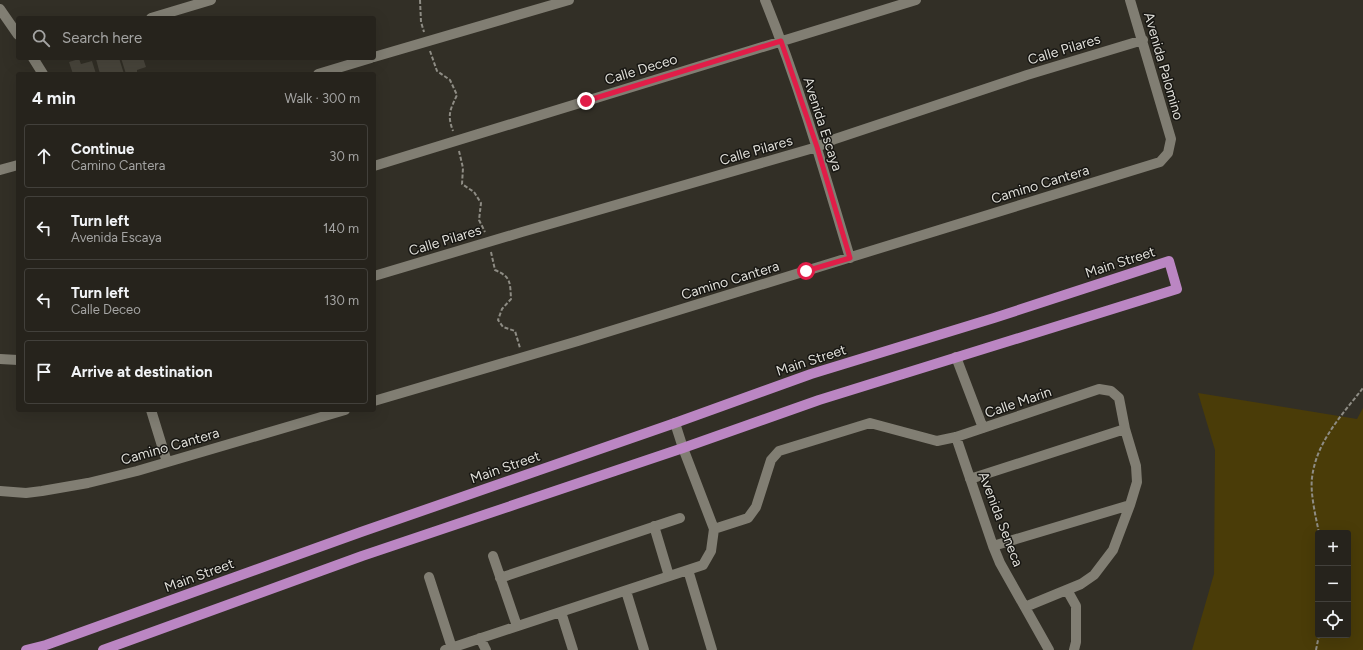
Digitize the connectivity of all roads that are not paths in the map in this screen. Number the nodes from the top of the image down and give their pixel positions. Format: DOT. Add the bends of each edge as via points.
graph roads {
  1 [pos="211,0"];
  2 [pos="569,0"];
  3 [pos="765,0"];
  4 [pos="916,0"];
  5 [pos="1130,0"];
  6 [pos="0,8"];
  7 [pos="158,16"];
  8 [pos="16,32"];
  9 [pos="1142,40"];
  10 [pos="781,41"];
  11 [pos="376,56"];
  12 [pos="34,60"];
  13 [pos="364,60"];
  14 [pos="43,72"];
  15 [pos="325,72"];
  16 [pos="1171,139"];
  17 [pos="817,147"];
  18 [pos="376,165"];
  19 [pos="16,166"];
  20 [pos="0,170"];
  21 [pos="850,258"];
  22 [pos="376,275"];
  23 [pos="956,357"];
  24 [pos="0,359"];
  25 [pos="16,360"];
  26 [pos="376,400"];
  27 [pos="152,412"];
  28 [pos="338,412"];
  29 [pos="675,423"];
  30 [pos="983,428"];
  31 [pos="1125,429"];
  32 [pos="956,437"];
  33 [pos="683,448"];
  34 [pos="167,462"];
  35 [pos="970,479"];
  36 [pos="0,491"];
  37 [pos="1130,505"];
  38 [pos="680,518"];
  39 [pos="654,526"];
  40 [pos="714,529"];
  41 [pos="993,546"];
  42 [pos="493,556"];
  43 [pos="688,570"];
  44 [pos="669,576"];
  45 [pos="429,577"];
  46 [pos="500,578"];
  47 [pos="1067,590"];
  48 [pos="626,591"];
  49 [pos="1025,607"];
  50 [pos="561,612"];
  51 [pos="516,626"];
  52 [pos="480,638"];
  53 [pos="449,649"];
  54 [pos="26,650"];
  55 [pos="103,650"];
  56 [pos="486,650"];
  57 [pos="573,650"];
  58 [pos="644,650"];
  59 [pos="712,650"];
  60 [pos="1049,650"];
  61 [pos="1074,650"];
  1 -- 7 [label="street"];
  2 -- 11 [label="street"];
  3 -- 10 [label="street, Avenida Escaya"];
  4 -- 10 [label="street, Calle Deceo"];
  5 -- 9 [label="street, Avenida Palomino"];
  6 -- 8 [label="street"];
  9 -- 16 [label="street, Avenida Palomino"];
  9 -- 17 [label="street, Calle Pilares" via="1027,75"];
  10 -- 17 [label="street, Avenida Escaya"];
  10 -- 18 [label="street, Calle Deceo"];
  12 -- 14 [label="street"];
  13 -- 15 [label="street"];
  16 -- 21 [label="street, Camino Cantera" via="1168,153 1160,162"];
  17 -- 21 [label="street, Avenida Escaya"];
  17 -- 22 [label="street, Calle Pilares"];
  19 -- 20 [label="street"];
  21 -- 26 [label="street, Camino Cantera"];
  23 -- 29 [label="main road, Main Street" via="1177,289 1169,261 811,374"];
  23 -- 30 [label="street"];
  23 -- 33 [label="main road, Main Street" via="819,400"];
  24 -- 25 [label="street"];
  27 -- 34 [label="street"];
  28 -- 34 [label="street, Camino Cantera"];
  29 -- 33 [label="street"];
  29 -- 54 [label="main road, Main Street"];
  30 -- 31 [label="street, Calle Marin" via="1099,389 1111,391 1119,398"];
  30 -- 32 [label="street, Calle Marin"];
  31 -- 35 [label="street"];
  31 -- 37 [label="street, Calle Marin" via="1136,466 1137,482"];
  32 -- 35 [label="street, Avenida Seneca"];
  32 -- 40 [label="street, Calle Marin" via="937,441 870,423 779,451 771,460 756,507 748,518"];
  33 -- 40 [label="street"];
  33 -- 55 [label="main road, Main Street" via="362,556"];
  34 -- 36 [label="street, Camino Cantera" via="67,488 26,492"];
  35 -- 41 [label="street, Avenida Seneca"];
  37 -- 41 [label="street"];
  37 -- 47 [label="street, Calle Marin" via="1113,550 1094,575"];
  38 -- 39 [label="street"];
  39 -- 44 [label="street"];
  39 -- 46 [label="street"];
  40 -- 43 [label="street" via="711,551 703,565"];
  41 -- 49 [label="street, Avenida Seneca"];
  42 -- 46 [label="street"];
  43 -- 44 [label="street"];
  43 -- 59 [label="street"];
  44 -- 48 [label="street"];
  45 -- 53 [label="street"];
  46 -- 51 [label="street"];
  47 -- 49 [label="street, Calle Marin"];
  47 -- 61 [label="street" via="1076,606"];
  48 -- 50 [label="street"];
  48 -- 58 [label="street"];
  49 -- 60 [label="street, Avenida Seneca"];
  50 -- 51 [label="street"];
  50 -- 57 [label="street"];
  51 -- 52 [label="street"];
  52 -- 53 [label="street"];
  52 -- 56 [label="street"];
}
